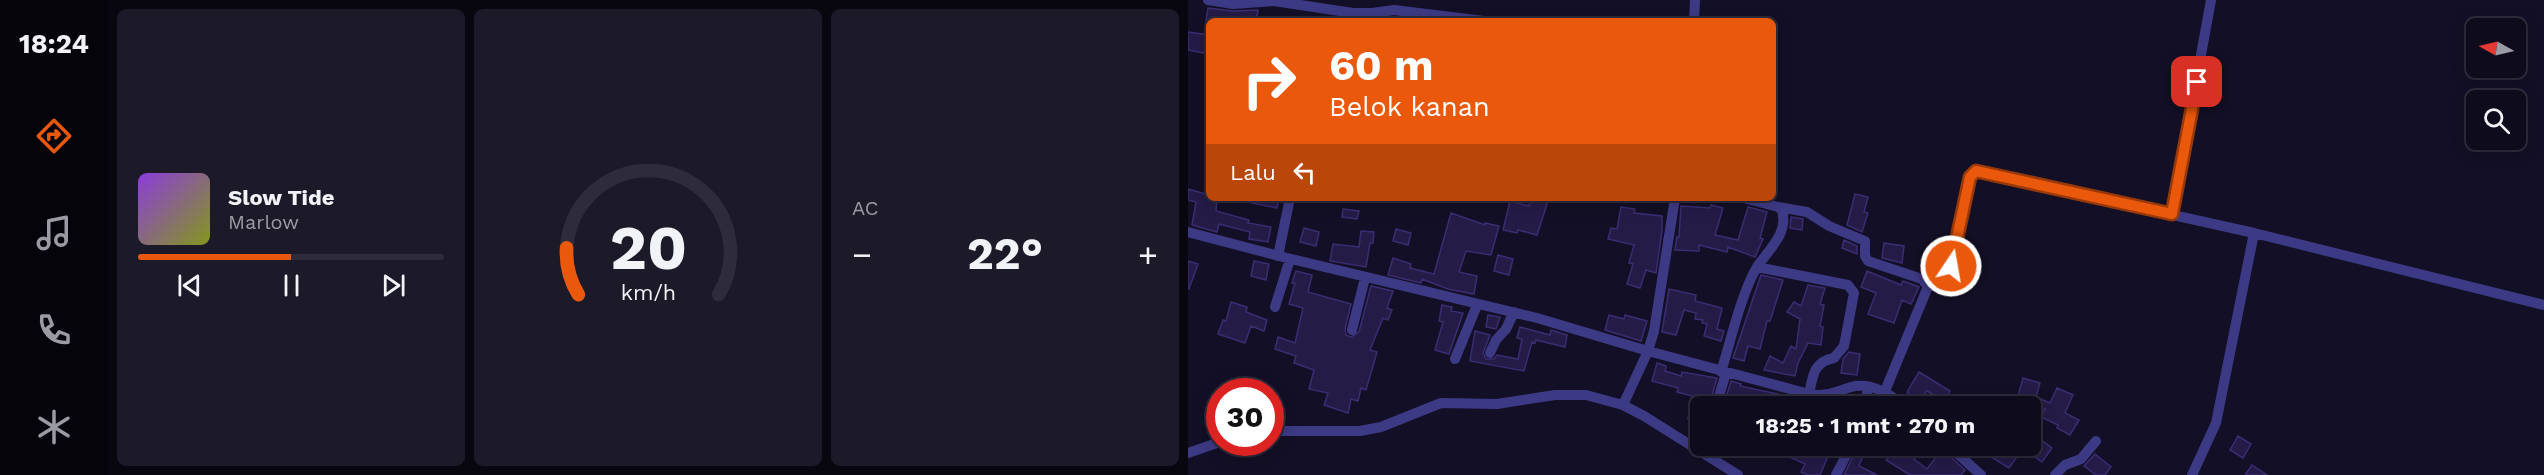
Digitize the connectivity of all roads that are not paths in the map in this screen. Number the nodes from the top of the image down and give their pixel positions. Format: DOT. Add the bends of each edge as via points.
graph roads {
  1 [pos="1208,0"];
  2 [pos="1695,0"];
  3 [pos="2211,0"];
  4 [pos="1257,1"];
  5 [pos="1396,5"];
  6 [pos="1468,18"];
  7 [pos="1694,18"];
  8 [pos="1290,201"];
  9 [pos="1675,201"];
  10 [pos="1756,201"];
  11 [pos="1779,207"];
  12 [pos="2172,214"];
  13 [pos="1188,232"];
  14 [pos="2254,233"];
  15 [pos="1284,258"];
  16 [pos="1757,267"];
  17 [pos="1365,278"];
  18 [pos="1928,287"];
  19 [pos="1477,305"];
  20 [pos="2544,305"];
  21 [pos="1275,307"];
  22 [pos="1514,312"];
  23 [pos="1352,330"];
  24 [pos="1647,351"];
  25 [pos="1490,352"];
  26 [pos="1455,359"];
  27 [pos="1724,372"];
  28 [pos="1868,388"];
  29 [pos="1885,392"];
  30 [pos="1805,394"];
  31 [pos="1718,396"];
  32 [pos="1866,396"];
  33 [pos="1890,396"];
  34 [pos="1623,405"];
  35 [pos="1284,431"];
  36 [pos="2096,441"];
  37 [pos="1206,447"];
  38 [pos="1188,453"];
  39 [pos="1846,456"];
  40 [pos="1960,456"];
  41 [pos="1738,475"];
  42 [pos="1836,475"];
  43 [pos="1981,475"];
  44 [pos="2055,475"];
  45 [pos="2192,475"];
  1 -- 4 [label="street" via="1233,4"];
  2 -- 7 [label="street"];
  3 -- 12 [label="street"];
  4 -- 5 [label="street" via="1371,14"];
  5 -- 6 [label="street"];
  8 -- 15 [label="street"];
  9 -- 24 [label="street" via="1654,331"];
  10 -- 11 [label="street"];
  11 -- 16 [label="street" via="1784,216 1779,237"];
  11 -- 18 [label="street" via="1807,212 1828,226 1865,241 1868,261 1922,279"];
  12 -- 14 [label="street"];
  12 -- 18 [label="street" via="1976,171 1970,177 1947,284"];
  13 -- 15 [label="street"];
  14 -- 20 [label="street"];
  14 -- 45 [label="street" via="2216,423"];
  15 -- 17 [label="street"];
  15 -- 21 [label="street"];
  16 -- 27 [label="street"];
  16 -- 30 [label="street" via="1848,285 1854,293 1844,346 1834,358 1822,360"];
  17 -- 19 [label="street"];
  17 -- 23 [label="street"];
  18 -- 29 [label="street"];
  19 -- 22 [label="street"];
  19 -- 26 [label="street"];
  22 -- 24 [label="street"];
  22 -- 25 [label="street"];
  24 -- 27 [label="street"];
  24 -- 34 [label="street"];
  27 -- 30 [label="street"];
  27 -- 31 [label="street"];
  28 -- 29 [label="street"];
  28 -- 30 [label="street" via="1854,387 1826,396"];
  28 -- 32 [label="street"];
  29 -- 33 [label="street"];
  34 -- 35 [label="street" via="1592,396 1555,394 1497,404 1441,403 1382,427 1360,431"];
  34 -- 41 [label="street"];
  36 -- 44 [label="street" via="2081,459 2065,465"];
  37 -- 38 [label="street"];
  39 -- 42 [label="street"];
  40 -- 43 [label="street"];
}
